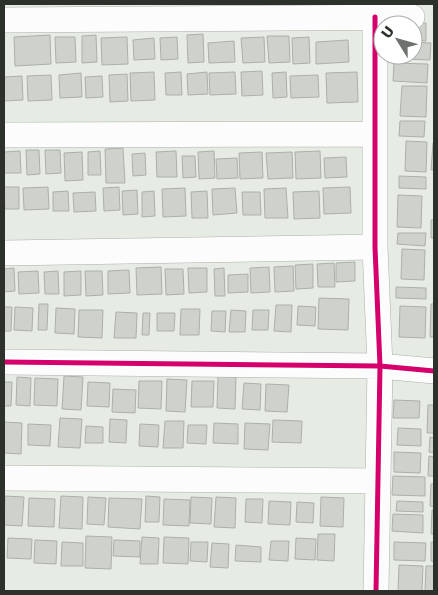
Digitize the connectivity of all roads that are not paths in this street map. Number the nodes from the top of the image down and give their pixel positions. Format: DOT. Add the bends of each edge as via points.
graph roads {
  1 [pos="373,17"];
  2 [pos="4,20"];
  3 [pos="375,65"];
  4 [pos="4,134"];
  5 [pos="374,134"];
  6 [pos="375,247"];
  7 [pos="4,253"];
  8 [pos="4,362"];
  9 [pos="380,366"];
  10 [pos="434,370"];
  11 [pos="4,478"];
  12 [pos="378,480"];
  13 [pos="376,591"];
  1 -- 2 [label="street"];
  3 -- 5 [label="street"];
  4 -- 5 [label="street"];
  5 -- 6 [label="street"];
  6 -- 7 [label="street"];
  6 -- 9 [label="street"];
  8 -- 9 [label="street"];
  9 -- 10 [label="street"];
  9 -- 12 [label="street"];
  11 -- 12 [label="street"];
  12 -- 13 [label="street"];
}
